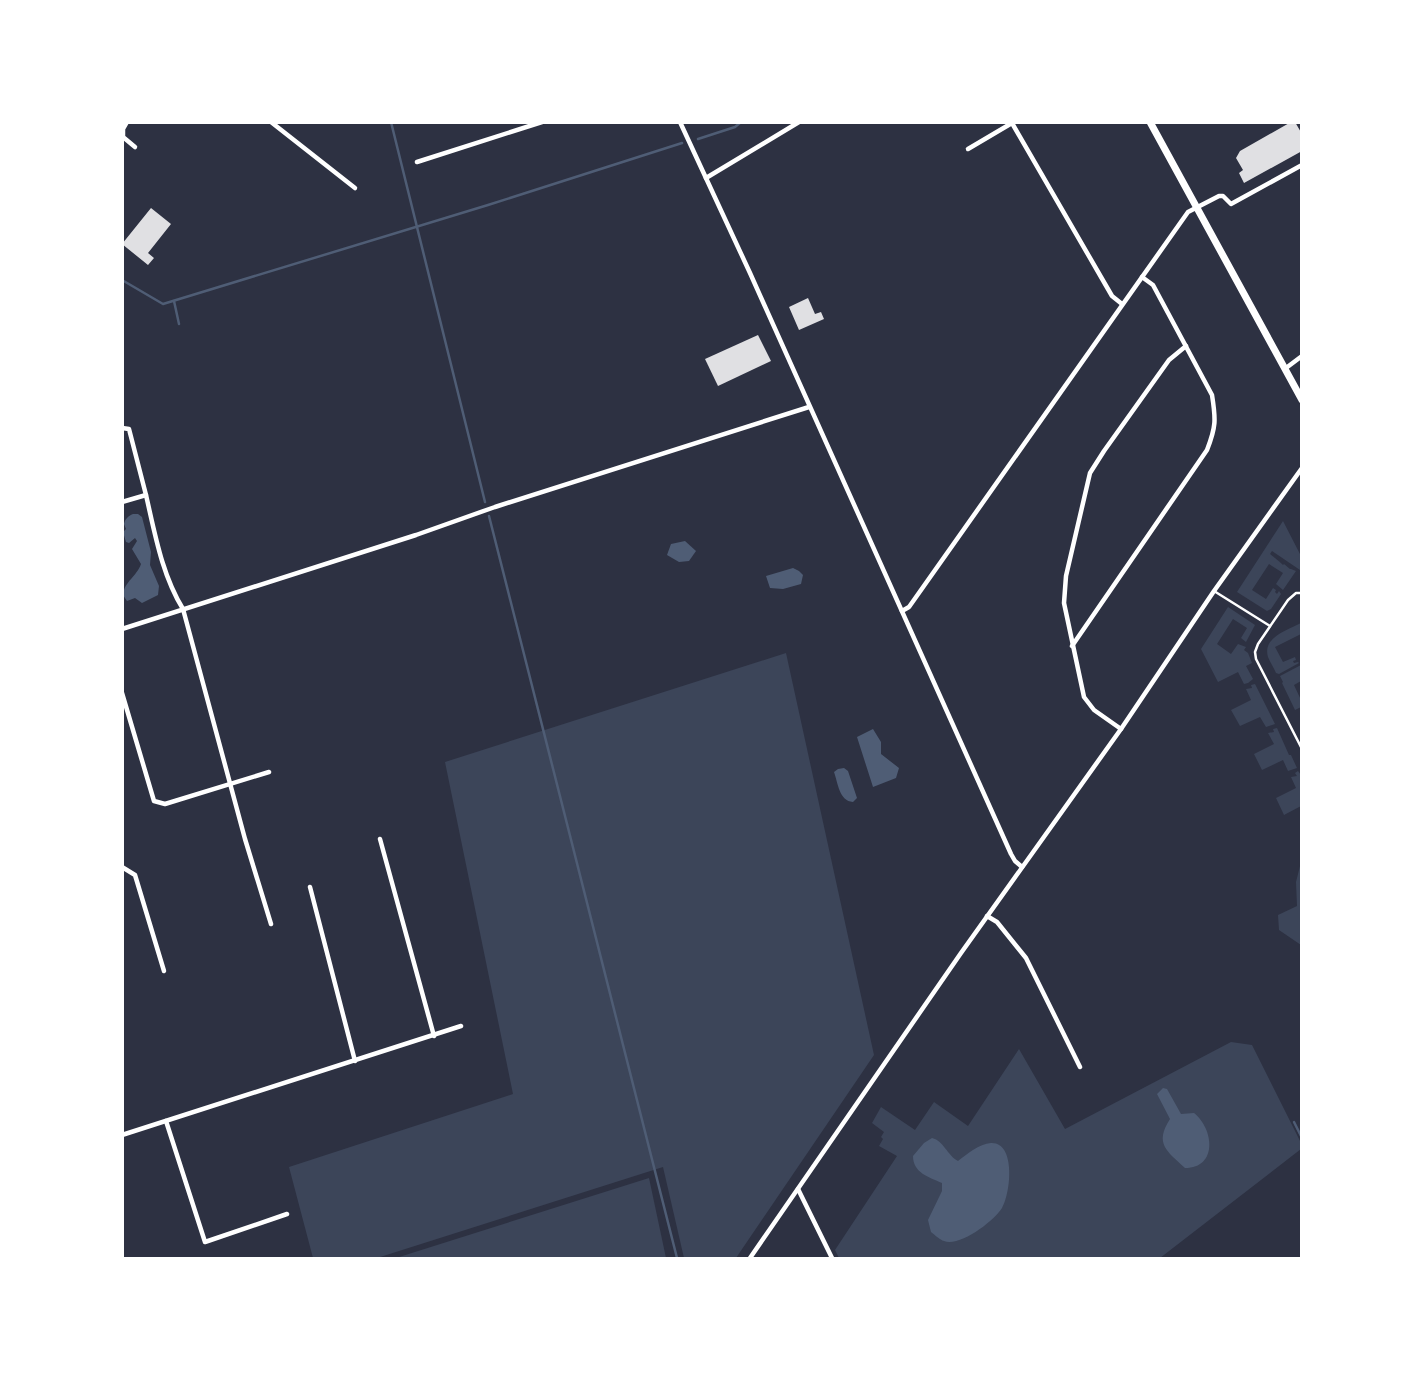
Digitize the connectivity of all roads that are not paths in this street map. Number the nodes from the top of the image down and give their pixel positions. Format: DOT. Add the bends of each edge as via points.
graph roads {
  1 [pos="127,122"];
  2 [pos="271,122"];
  3 [pos="542,122"];
  4 [pos="680,122"];
  5 [pos="799,122"];
  6 [pos="1150,122"];
  7 [pos="1012,123"];
  8 [pos="135,147"];
  9 [pos="968,149"];
  10 [pos="417,162"];
  11 [pos="1301,165"];
  12 [pos="706,178"];
  13 [pos="355,188"];
  14 [pos="1197,207"];
  15 [pos="1142,277"];
  16 [pos="1122,304"];
  17 [pos="1186,346"];
  18 [pos="1301,356"];
  19 [pos="1285,369"];
  20 [pos="1301,400"];
  21 [pos="809,407"];
  22 [pos="122,428"];
  23 [pos="1301,468"];
  24 [pos="146,495"];
  25 [pos="122,502"];
  26 [pos="1214,591"];
  27 [pos="1301,593"];
  28 [pos="184,609"];
  29 [pos="902,611"];
  30 [pos="1270,626"];
  31 [pos="122,629"];
  32 [pos="1072,646"];
  33 [pos="122,693"];
  34 [pos="1121,729"];
  35 [pos="1301,749"];
  36 [pos="269,772"];
  37 [pos="230,784"];
  38 [pos="380,839"];
  39 [pos="122,867"];
  40 [pos="1022,867"];
  41 [pos="310,887"];
  42 [pos="987,916"];
  43 [pos="271,924"];
  44 [pos="164,971"];
  45 [pos="461,1027"];
  46 [pos="434,1036"];
  47 [pos="355,1061"];
  48 [pos="1080,1067"];
  49 [pos="166,1121"];
  50 [pos="122,1135"];
  51 [pos="798,1189"];
  52 [pos="287,1214"];
  53 [pos="750,1258"];
  54 [pos="832,1258"];
  1 -- 8 [label="street" via="123,137"];
  2 -- 13 [label="street"];
  3 -- 10 [label="street"];
  4 -- 12 [label="street"];
  5 -- 12 [label="street"];
  6 -- 14 [label="main road"];
  7 -- 9 [label="street"];
  7 -- 16 [label="street" via="1112,296"];
  11 -- 14 [label="street" via="1231,204 1219,196"];
  12 -- 21 [label="street"];
  14 -- 15 [label="street" via="1181,220"];
  14 -- 19 [label="main road"];
  15 -- 16 [label="street"];
  15 -- 17 [label="street" via="1153,285"];
  16 -- 29 [label="street"];
  17 -- 32 [label="street" via="1169,360 1090,473 1063,603"];
  17 -- 32 [label="street" via="1212,395 1215,430 1207,450"];
  18 -- 19 [label="street"];
  19 -- 20 [label="main road"];
  21 -- 28 [label="street"];
  21 -- 29 [label="street"];
  22 -- 24 [label="street" via="129,429"];
  23 -- 26 [label="street"];
  24 -- 25 [label="street"];
  24 -- 28 [label="street" via="162,558"];
  26 -- 30 [label="lane"];
  26 -- 34 [label="street"];
  27 -- 30 [label="lane" via="1288,600"];
  28 -- 31 [label="street"];
  28 -- 37 [label="street"];
  29 -- 40 [label="street" via="1011,854"];
  30 -- 35 [label="lane" via="1258,644 1256,659"];
  32 -- 34 [label="street" via="1084,697"];
  33 -- 37 [label="street" via="154,801 165,804"];
  34 -- 40 [label="street"];
  36 -- 37 [label="street"];
  37 -- 43 [label="street"];
  38 -- 46 [label="street"];
  39 -- 44 [label="street" via="135,875"];
  40 -- 42 [label="street"];
  41 -- 47 [label="street"];
  42 -- 48 [label="street" via="998,922 1026,958"];
  42 -- 51 [label="street"];
  45 -- 46 [label="street"];
  46 -- 47 [label="street"];
  47 -- 49 [label="street"];
  49 -- 50 [label="street"];
  49 -- 52 [label="street" via="205,1242"];
  51 -- 53 [label="street"];
  51 -- 54 [label="street"];
}
